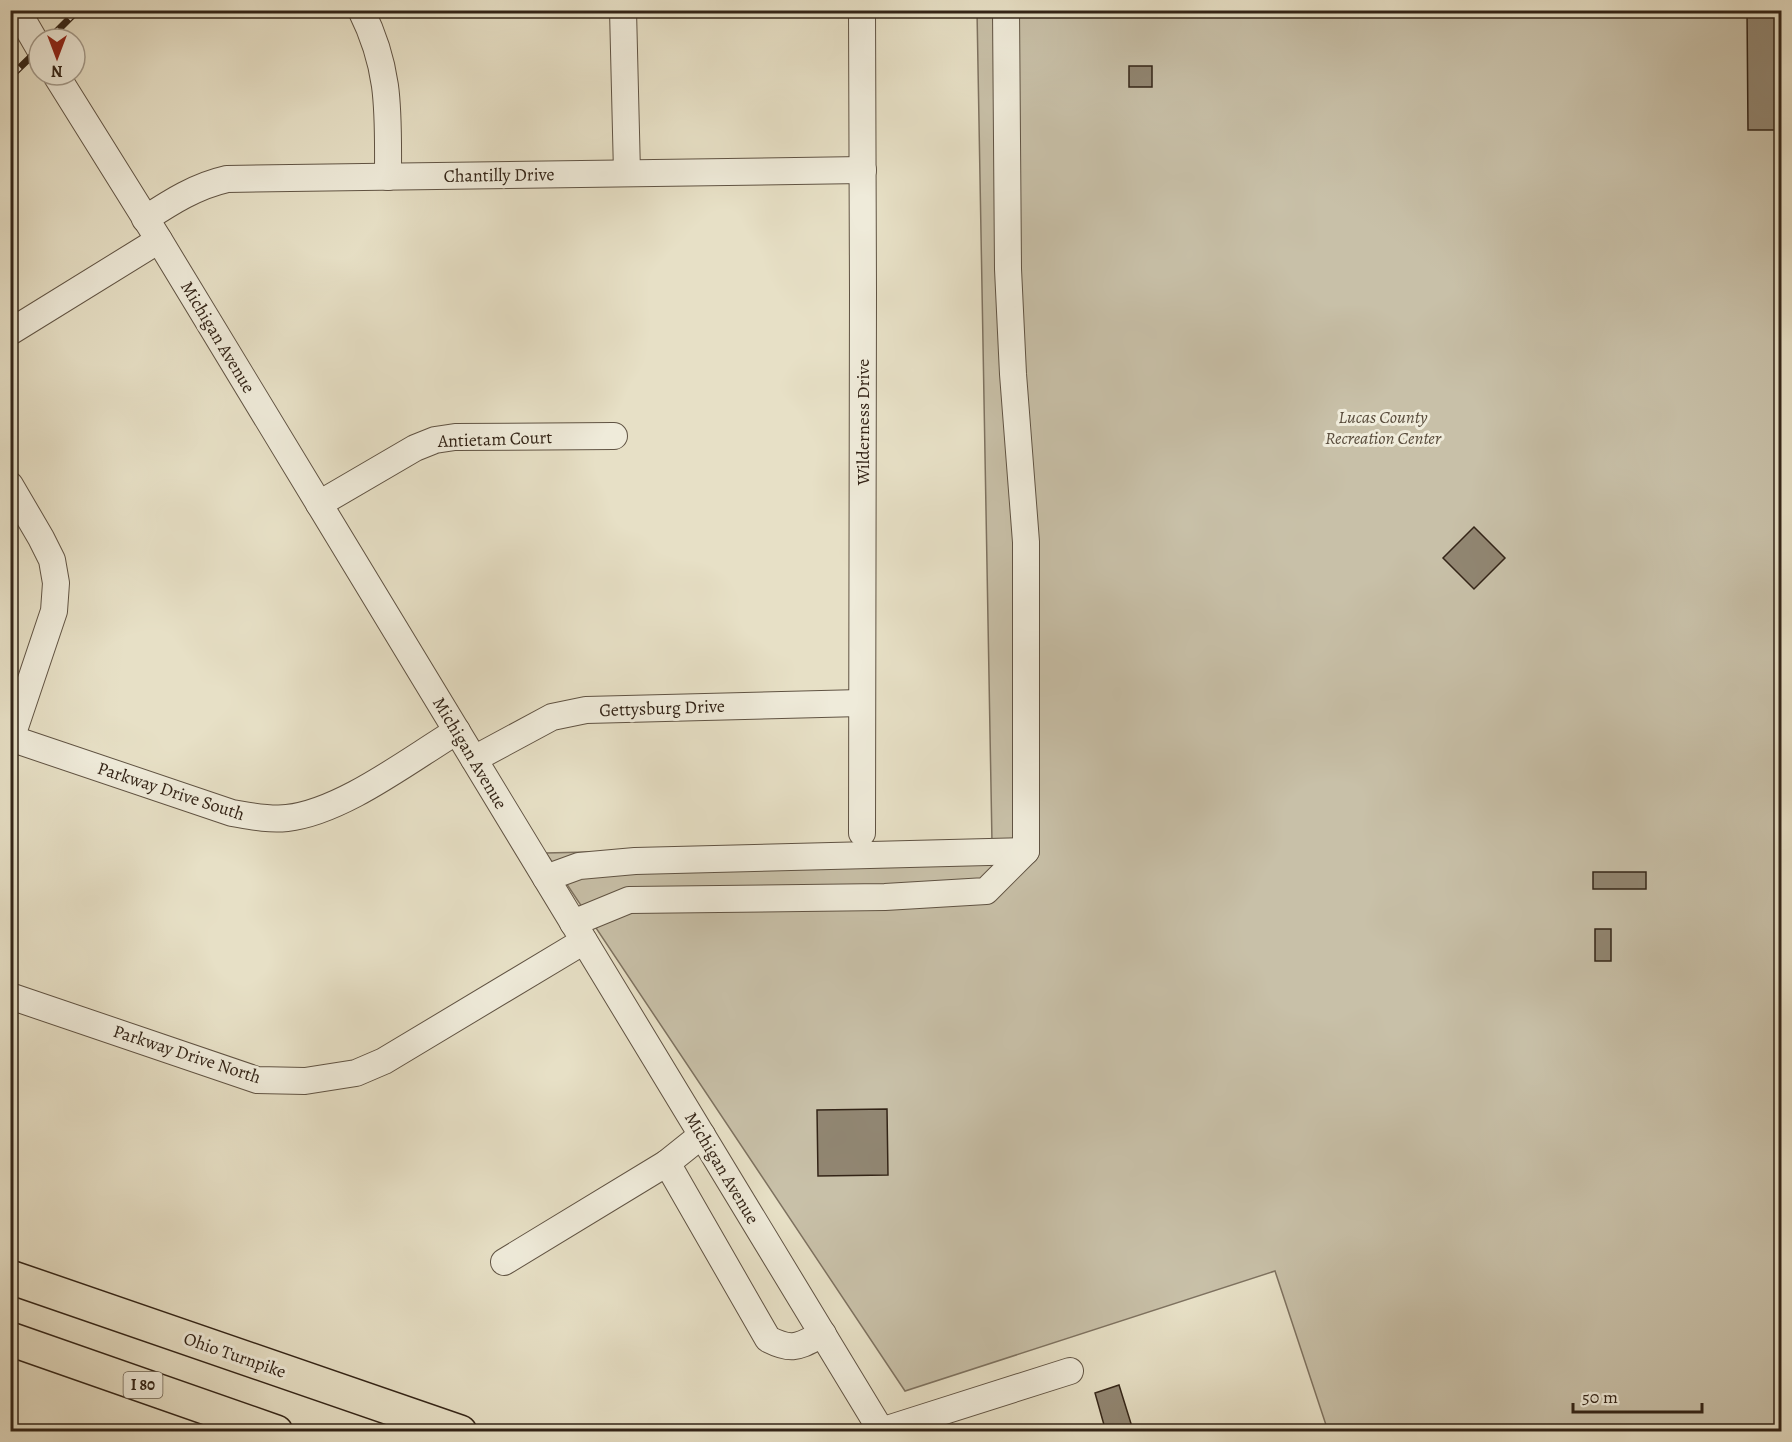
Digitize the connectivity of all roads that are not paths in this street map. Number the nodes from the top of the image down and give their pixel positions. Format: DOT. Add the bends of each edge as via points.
graph roads {
  1 [pos="16,10"];
  2 [pos="361,10"];
  3 [pos="623,10"];
  4 [pos="862,10"];
  5 [pos="1006,10"];
  6 [pos="27,28"];
  7 [pos="63,87"];
  8 [pos="863,170"];
  9 [pos="627,173"];
  10 [pos="388,177"];
  11 [pos="145,219"];
  12 [pos="159,240"];
  13 [pos="10,332"];
  14 [pos="614,436"];
  15 [pos="10,485"];
  16 [pos="319,504"];
  17 [pos="861,703"];
  18 [pos="457,731"];
  19 [pos="11,739"];
  20 [pos="474,759"];
  21 [pos="862,833"];
  22 [pos="1026,851"];
  23 [pos="950,853"];
  24 [pos="546,879"];
  25 [pos="949,893"];
  26 [pos="579,932"];
  27 [pos="10,996"];
  28 [pos="702,1135"];
  29 [pos="667,1164"];
  30 [pos="504,1262"];
  31 [pos="10,1278"];
  32 [pos="823,1334"];
  33 [pos="10,1339"];
  34 [pos="1070,1371"];
  35 [pos="276,1431"];
  36 [pos="460,1431"];
  37 [pos="882,1431"];
  1 -- 6 [label="street"];
  2 -- 10 [label="street" via="383,67"];
  3 -- 9 [label="street"];
  4 -- 8 [label="street, Wilderness Drive"];
  5 -- 22 [label="street" via="1008,269 1026,542"];
  7 -- 11 [label="street, Michigan Avenue"];
  8 -- 9 [label="street, Chantilly Drive"];
  8 -- 17 [label="street, Wilderness Drive"];
  9 -- 10 [label="street, Chantilly Drive"];
  10 -- 11 [label="street, Chantilly Drive" via="227,179 181,196"];
  11 -- 12 [label="street, Michigan Avenue"];
  12 -- 13 [label="street"];
  12 -- 16 [label="street, Michigan Avenue"];
  14 -- 16 [label="street, Antietam Court" via="435,440"];
  15 -- 19 [label="street" via="52,560 56,582 54,611"];
  16 -- 18 [label="street, Michigan Avenue"];
  17 -- 20 [label="street, Gettysburg Drive" via="576,711 552,717"];
  17 -- 21 [label="street, Wilderness Drive"];
  18 -- 19 [label="street, Parkway Drive South" via="350,797 310,813 278,818 232,813"];
  18 -- 20 [label="street, Michigan Avenue"];
  20 -- 24 [label="street, Michigan Avenue"];
  22 -- 23 [label="street"];
  22 -- 25 [label="street, Parkway Drive North" via="986,891"];
  23 -- 24 [label="street" via="635,861 579,866"];
  23 -- 25 [label="street"];
  24 -- 26 [label="street, Michigan Avenue"];
  25 -- 26 [label="street, Parkway Drive North" via="629,900"];
  26 -- 27 [label="street, Parkway Drive North" via="384,1061 356,1073 305,1081 257,1080"];
  26 -- 28 [label="street, Michigan Avenue"];
  28 -- 29 [label="street"];
  28 -- 32 [label="street, Michigan Avenue"];
  29 -- 30 [label="street"];
  29 -- 32 [label="street" via="768,1339 796,1347"];
  31 -- 36 [label="highway, Ohio Turnpike"];
  32 -- 37 [label="street, Michigan Avenue"];
  33 -- 35 [label="highway, I 80"];
  34 -- 37 [label="street"];
}
